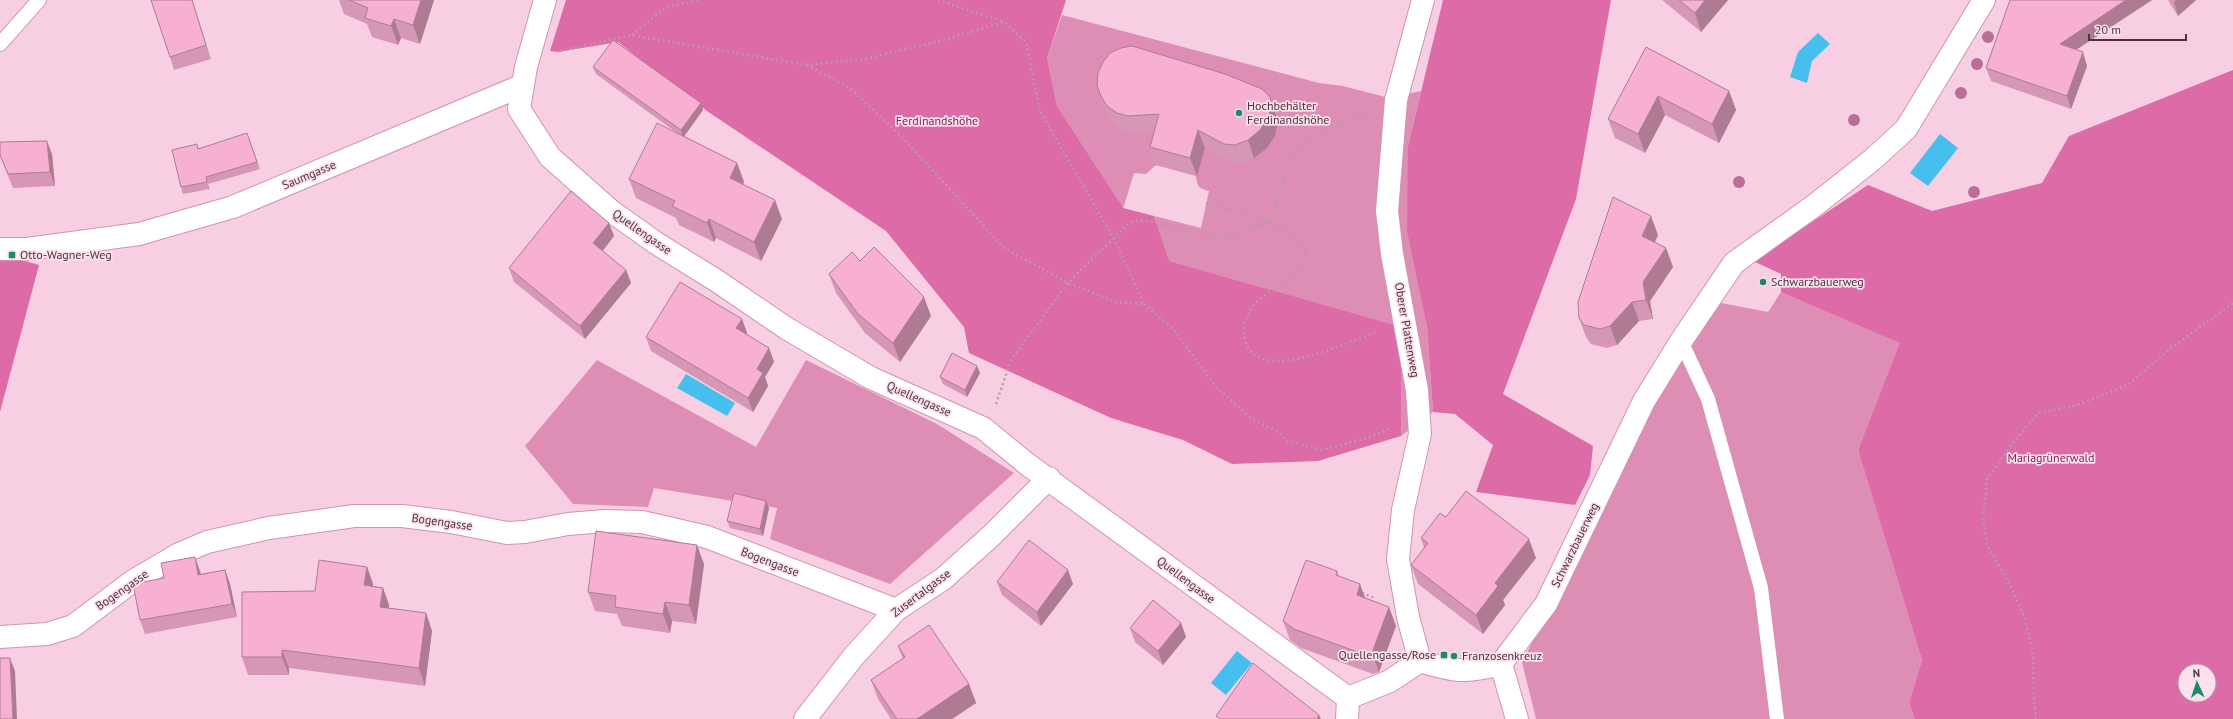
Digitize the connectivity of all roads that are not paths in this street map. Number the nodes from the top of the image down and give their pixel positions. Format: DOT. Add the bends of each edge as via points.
graph roads {
  1 [pos="39,0"];
  2 [pos="533,0"];
  3 [pos="545,0"];
  4 [pos="1423,0"];
  5 [pos="1984,0"];
  6 [pos="537,22"];
  7 [pos="0,44"];
  8 [pos="523,77"];
  9 [pos="0,249"];
  10 [pos="1681,340"];
  11 [pos="1049,478"];
  12 [pos="896,610"];
  13 [pos="0,637"];
  14 [pos="1420,660"];
  15 [pos="1501,664"];
  16 [pos="1348,698"];
  17 [pos="806,719"];
  18 [pos="1347,719"];
  19 [pos="1517,719"];
  20 [pos="1777,719"];
  1 -- 7 [label="lane"];
  2 -- 6 [label="street"];
  3 -- 6 [label="street"];
  4 -- 14 [label="street, Oberer Plattenweg" via="1396,100 1387,211 1392,254 1417,390 1420,434 1403,510 1398,559 1408,617"];
  5 -- 10 [label="street, Schwarzbauerweg" via="1906,129 1872,160 1734,262"];
  6 -- 8 [label="street"];
  8 -- 9 [label="street, Saumgasse" via="233,207 139,234 27,249"];
  8 -- 11 [label="street, Quellengasse" via="519,109 550,157 611,211 786,328 858,370 983,428"];
  10 -- 15 [label="street, Schwarzbauerweg" via="1644,401 1546,604"];
  10 -- 20 [label="lane" via="1708,399 1761,588"];
  11 -- 12 [label="street, Zusertalgasse" via="943,579"];
  11 -- 16 [label="street, Quellengasse"];
  12 -- 13 [label="street, Bogengasse" via="706,537 642,522 605,520 507,533 402,516 354,516 269,528 207,542 178,554 133,581 73,626 47,634"];
  12 -- 17 [label="street, Zusertalgasse" via="854,656"];
  14 -- 15 [label="street" via="1452,671 1476,670"];
  14 -- 16 [label="street" via="1390,681"];
  15 -- 19 [label="street"];
  16 -- 18 [label="street"];
}
